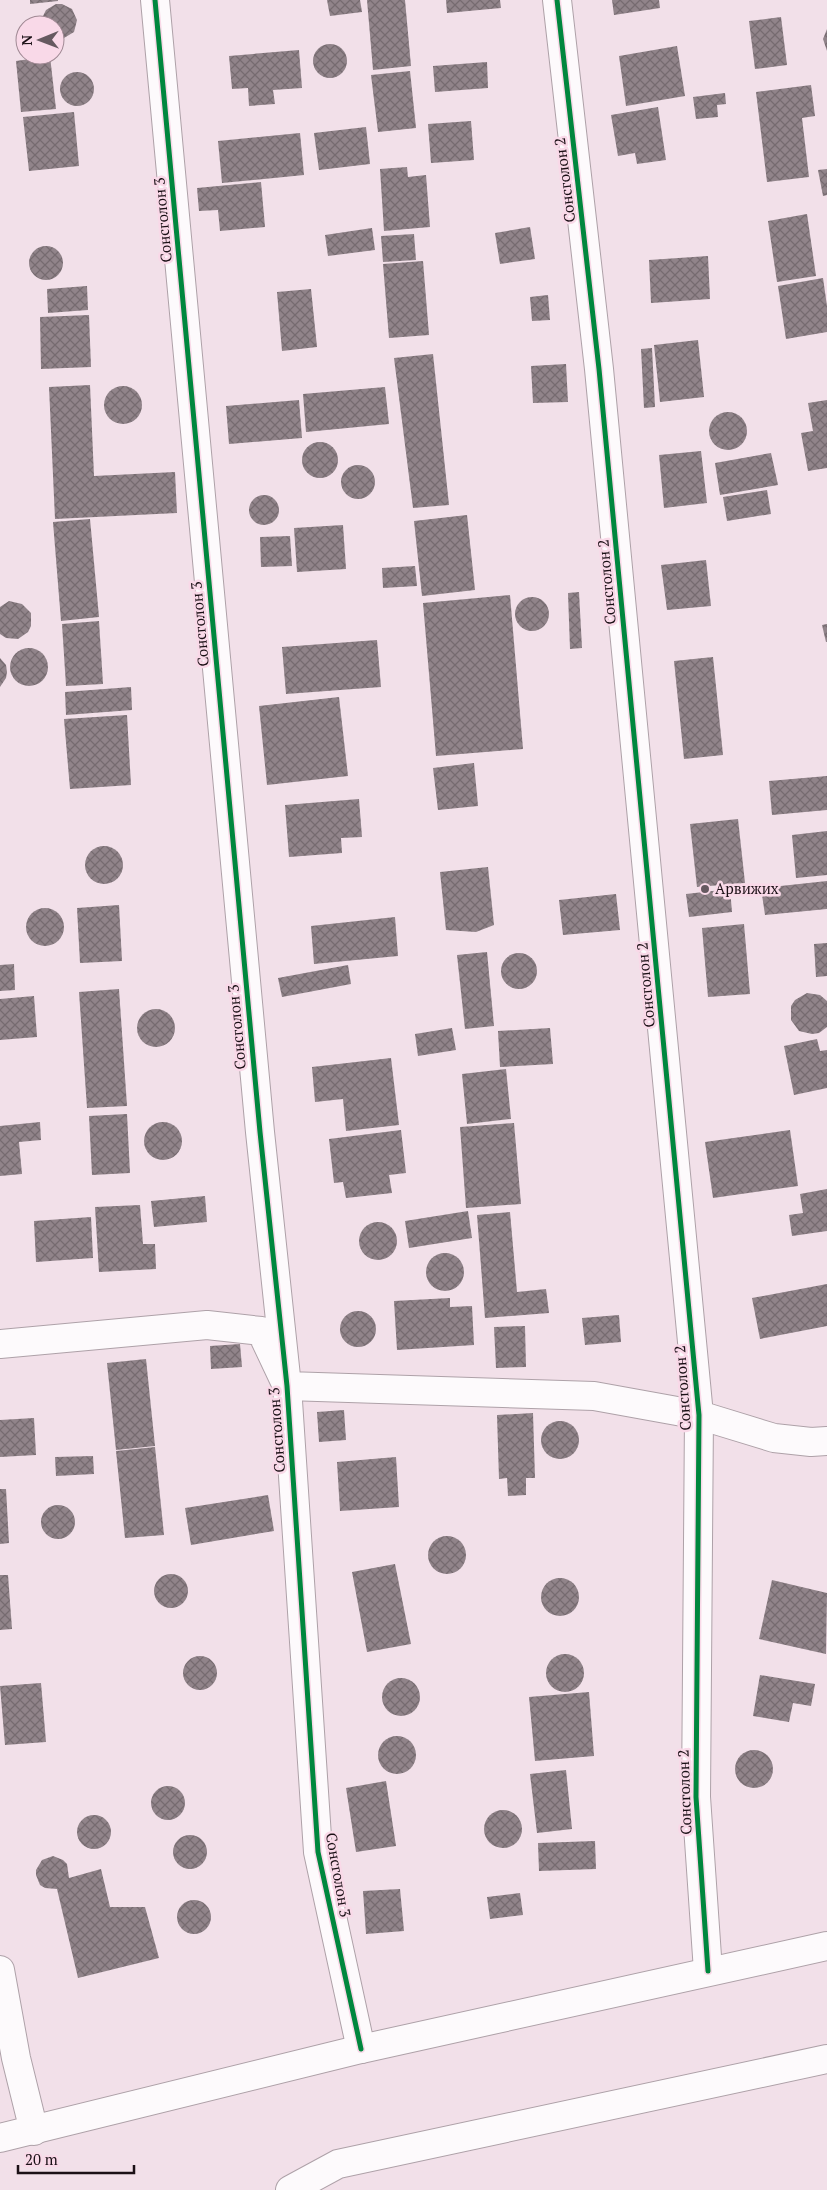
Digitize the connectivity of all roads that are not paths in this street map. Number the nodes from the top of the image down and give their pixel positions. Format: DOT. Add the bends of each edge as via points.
graph roads {
  1 [pos="156,0"];
  2 [pos="557,0"];
  3 [pos="0,1344"];
  4 [pos="287,1386"];
  5 [pos="699,1416"];
  6 [pos="827,1441"];
  7 [pos="827,1946"];
  8 [pos="0,1970"];
  9 [pos="708,1971"];
  10 [pos="361,2048"];
  11 [pos="827,2059"];
  12 [pos="34,2131"];
  13 [pos="0,2138"];
  14 [pos="290,2190"];
  1 -- 4 [label="street, Сонсголон 3" via="258,1113"];
  2 -- 5 [label="street, Сонсголон 2" via="600,369"];
  3 -- 4 [label="street" via="206,1325 261,1331"];
  4 -- 5 [label="street" via="594,1396"];
  4 -- 10 [label="street, Сонсголон 3" via="318,1852"];
  5 -- 6 [label="street" via="774,1438"];
  5 -- 9 [label="street, Сонсголон 2" via="696,1797"];
  7 -- 9 [label="street"];
  8 -- 12 [label="street" via="16,2058"];
  9 -- 10 [label="street"];
  10 -- 12 [label="street"];
  11 -- 14 [label="street" via="338,2164"];
  12 -- 13 [label="street"];
}
